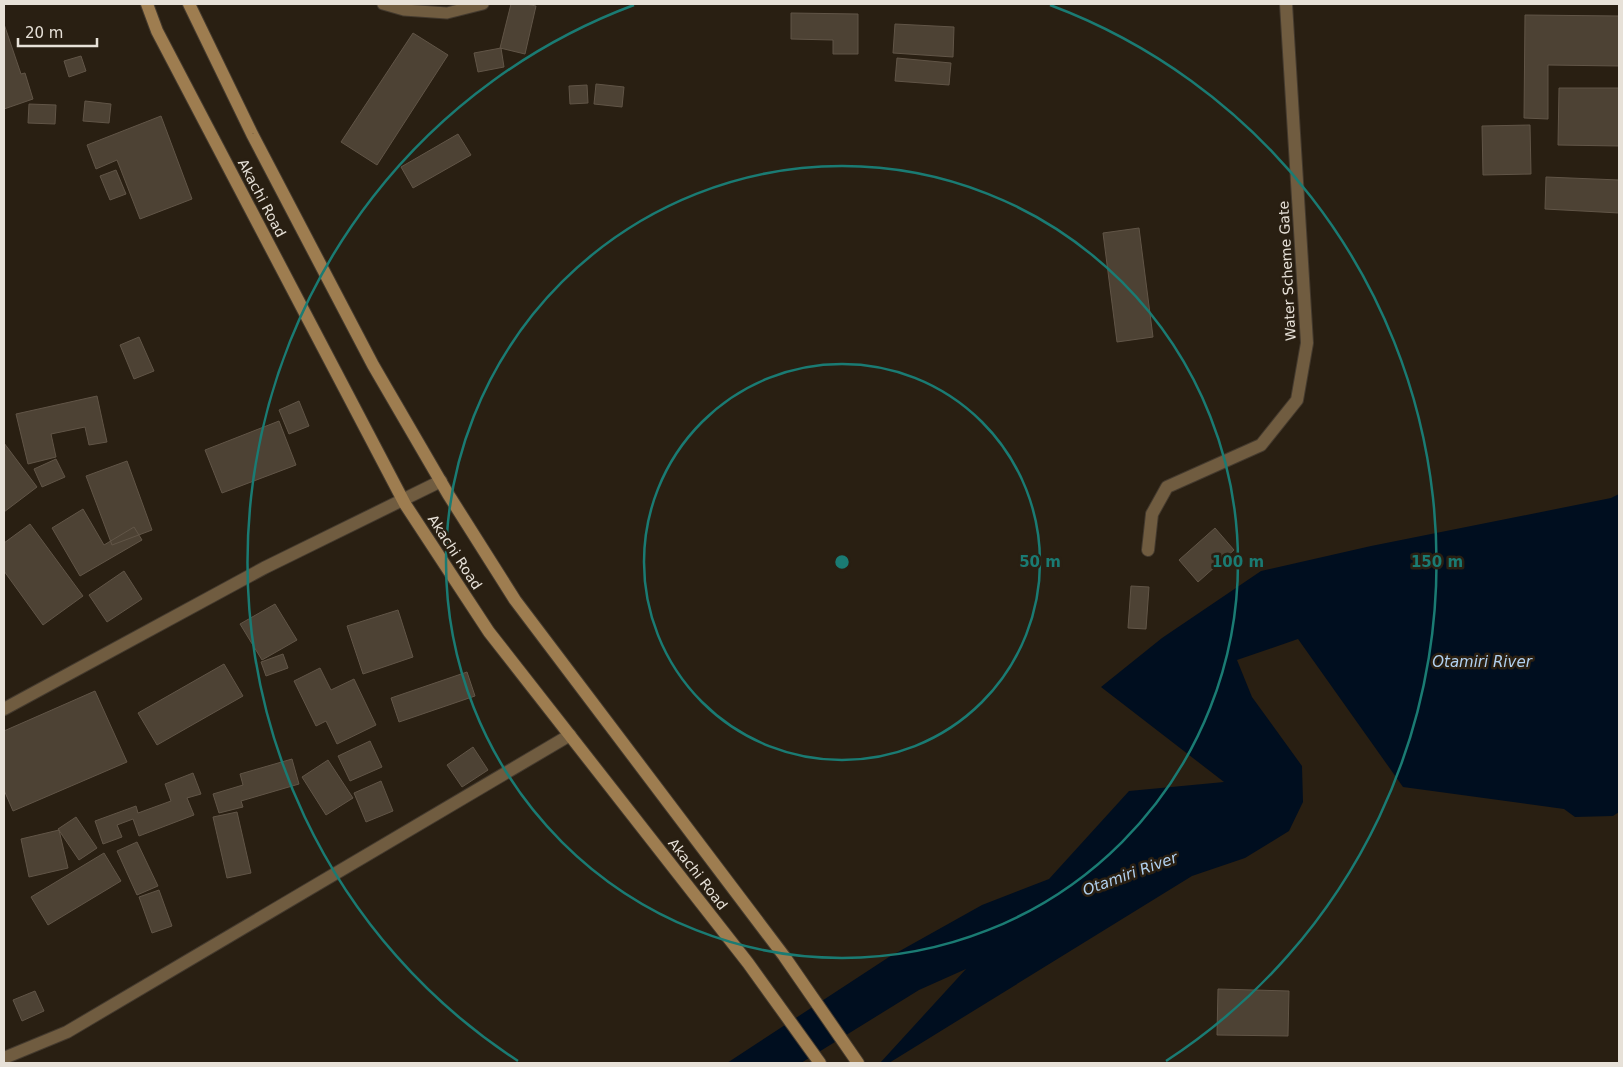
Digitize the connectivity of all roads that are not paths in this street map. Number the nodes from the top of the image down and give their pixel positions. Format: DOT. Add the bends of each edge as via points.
graph roads {
  1 [pos="148,4"];
  2 [pos="189,4"];
  3 [pos="383,4"];
  4 [pos="483,4"];
  5 [pos="1286,4"];
  6 [pos="441,482"];
  7 [pos="403,499"];
  8 [pos="1148,550"];
  9 [pos="4,709"];
  10 [pos="570,735"];
  11 [pos="4,1058"];
  12 [pos="820,1063"];
  13 [pos="858,1063"];
  1 -- 7 [label="main road, Akachi Road" via="158,31"];
  2 -- 6 [label="main road, Akachi Road" via="252,134 368,356"];
  3 -- 4 [label="lane" via="404,10 447,13"];
  5 -- 8 [label="street, Water Scheme Gate" via="1307,343 1297,400 1261,445 1167,487 1152,514"];
  6 -- 7 [label="street"];
  6 -- 13 [label="main road, Akachi Road" via="515,600 784,956"];
  7 -- 9 [label="street" via="264,568"];
  7 -- 10 [label="main road, Akachi Road" via="489,632"];
  10 -- 11 [label="street" via="67,1032"];
  10 -- 12 [label="main road, Akachi Road" via="748,963"];
}
